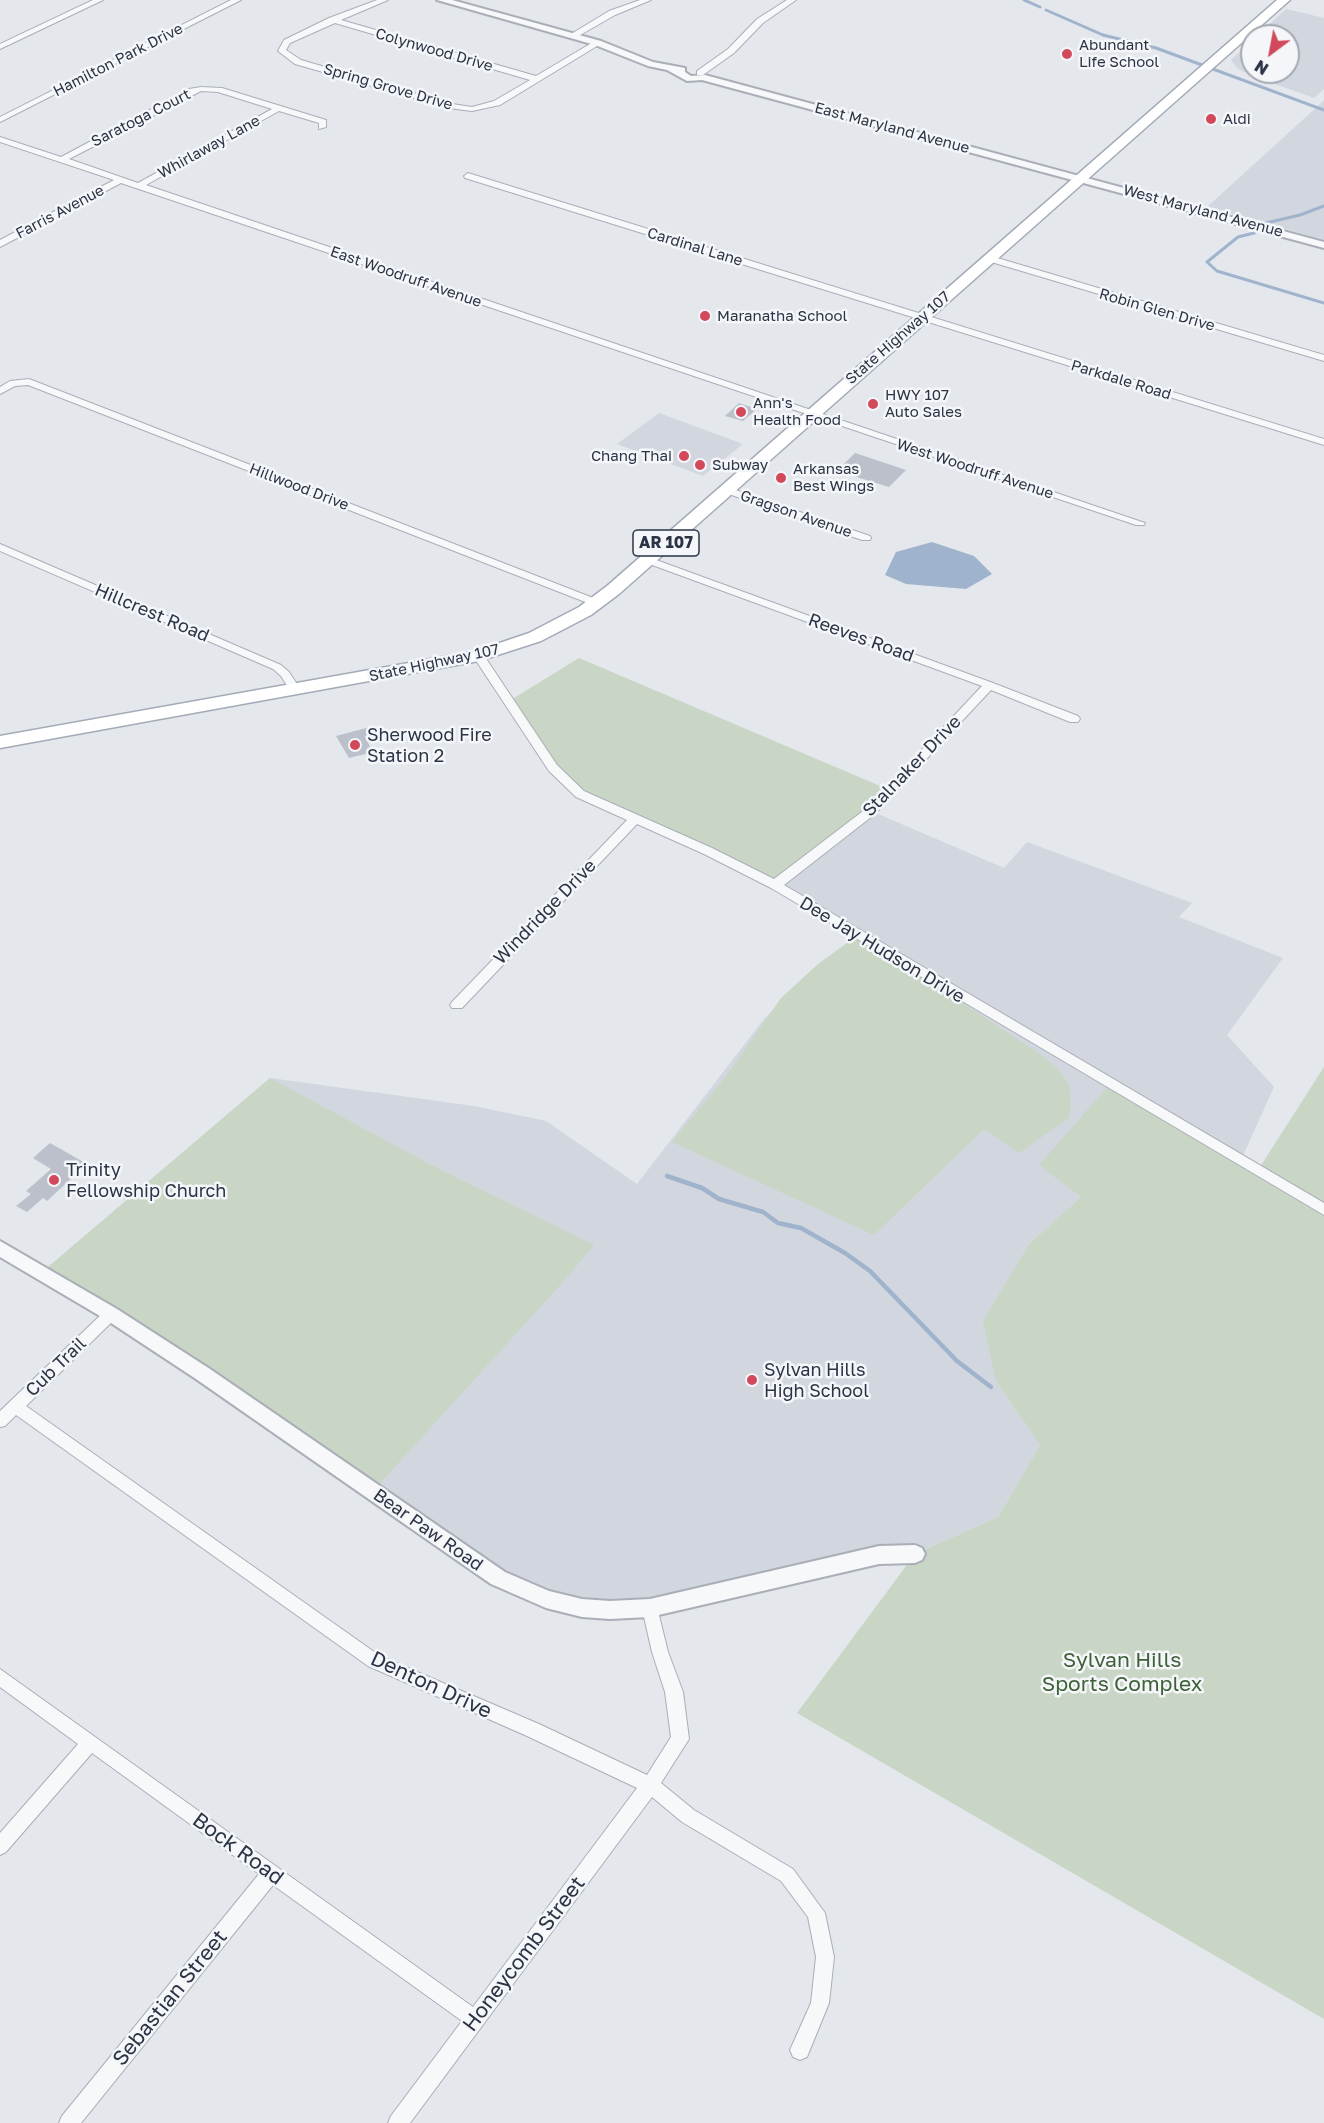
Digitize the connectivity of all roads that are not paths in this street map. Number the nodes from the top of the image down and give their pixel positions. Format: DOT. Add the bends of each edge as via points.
graph roads {
  1 [pos="99,0"];
  2 [pos="237,0"];
  3 [pos="384,0"];
  4 [pos="442,0"];
  5 [pos="647,0"];
  6 [pos="792,0"];
  7 [pos="1284,0"];
  8 [pos="332,20"];
  9 [pos="572,36"];
  10 [pos="598,43"];
  11 [pos="0,47"];
  12 [pos="695,75"];
  13 [pos="536,79"];
  14 [pos="279,108"];
  15 [pos="0,120"];
  16 [pos="322,127"];
  17 [pos="0,139"];
  18 [pos="61,160"];
  19 [pos="468,176"];
  20 [pos="1082,178"];
  21 [pos="120,180"];
  22 [pos="139,186"];
  23 [pos="0,244"];
  24 [pos="1324,245"];
  25 [pos="991,258"];
  26 [pos="921,318"];
  27 [pos="1324,358"];
  28 [pos="0,391"];
  29 [pos="811,414"];
  30 [pos="1322,442"];
  31 [pos="727,490"];
  32 [pos="1140,523"];
  33 [pos="866,538"];
  34 [pos="0,547"];
  35 [pos="648,560"];
  36 [pos="597,603"];
  37 [pos="479,656"];
  38 [pos="989,686"];
  39 [pos="294,690"];
  40 [pos="1074,719"];
  41 [pos="0,742"];
  42 [pos="634,820"];
  43 [pos="775,885"];
  44 [pos="457,1005"];
  45 [pos="1324,1210"];
  46 [pos="0,1248"];
  47 [pos="111,1314"];
  48 [pos="15,1407"];
  49 [pos="0,1421"];
  50 [pos="915,1554"];
  51 [pos="650,1608"];
  52 [pos="0,1677"];
  53 [pos="90,1743"];
  54 [pos="650,1785"];
  55 [pos="0,1846"];
  56 [pos="271,1873"];
  57 [pos="476,2020"];
  58 [pos="800,2050"];
  59 [pos="69,2123"];
  60 [pos="398,2123"];
  1 -- 11 [label="street"];
  2 -- 15 [label="street, Hamilton Park Drive"];
  3 -- 8 [label="street, Spring Grove Drive"];
  4 -- 9 [label="street, East Maryland Avenue"];
  5 -- 9 [label="street" via="612,13"];
  6 -- 12 [label="street" via="760,21 731,51"];
  7 -- 20 [label="main road, State Highway 107 / AR 107"];
  8 -- 13 [label="street, Colynwood Drive"];
  8 -- 13 [label="street, Spring Grove Drive" via="287,42 282,51 298,62 463,108 490,106"];
  9 -- 10 [label="street, East Maryland Avenue"];
  10 -- 12 [label="street, East Maryland Avenue"];
  10 -- 13 [label="street, Spring Grove Drive"];
  12 -- 20 [label="street, East Maryland Avenue"];
  14 -- 16 [label="street, Saratoga Court" via="323,122"];
  14 -- 18 [label="street, Saratoga Court" via="219,90 192,91"];
  14 -- 22 [label="street, Whirlaway Lane"];
  17 -- 18 [label="street, East Woodruff Avenue"];
  18 -- 21 [label="street, East Woodruff Avenue"];
  19 -- 26 [label="street, Cardinal Lane"];
  20 -- 24 [label="street, West Maryland Avenue"];
  20 -- 25 [label="main road, State Highway 107 / AR 107"];
  21 -- 22 [label="street, East Woodruff Avenue"];
  21 -- 23 [label="street, Farris Avenue"];
  22 -- 29 [label="street, East Woodruff Avenue"];
  25 -- 26 [label="main road, State Highway 107 / AR 107"];
  25 -- 27 [label="street, Robin Glen Drive"];
  26 -- 29 [label="main road, State Highway 107 / AR 107"];
  26 -- 30 [label="street, Parkdale Road"];
  28 -- 36 [label="street, Hillwood Drive" via="18,382 28,382"];
  29 -- 31 [label="main road, State Highway 107 / AR 107"];
  29 -- 32 [label="street, West Woodruff Avenue"];
  31 -- 33 [label="street, Gragson Avenue"];
  31 -- 35 [label="main road, State Highway 107 / AR 107"];
  34 -- 39 [label="street, Hillcrest Road" via="277,667"];
  35 -- 36 [label="main road, State Highway 107 / AR 107"];
  35 -- 38 [label="street, Reeves Road"];
  36 -- 37 [label="main road, State Highway 107 / AR 107" via="535,637"];
  37 -- 39 [label="main road, State Highway 107 / AR 107"];
  37 -- 42 [label="street, Dee Jay Hudson Drive" via="552,768 580,794"];
  38 -- 40 [label="street, Reeves Road"];
  38 -- 43 [label="street, Stalnaker Drive" via="871,811"];
  39 -- 41 [label="main road, State Highway 107 / AR 107"];
  42 -- 43 [label="street, Dee Jay Hudson Drive"];
  42 -- 44 [label="street, Windridge Drive"];
  43 -- 45 [label="street, Dee Jay Hudson Drive"];
  46 -- 47 [label="street, Bear Paw Road"];
  47 -- 48 [label="street, Cub Trail"];
  47 -- 51 [label="street, Bear Paw Road" via="498,1578 546,1599 582,1608"];
  48 -- 49 [label="street, Cub Trail"];
  48 -- 54 [label="street, Denton Drive" via="374,1661"];
  50 -- 51 [label="street, Bear Paw Road" via="879,1555"];
  51 -- 54 [label="street" via="674,1692 680,1739"];
  52 -- 53 [label="street, Bock Road"];
  53 -- 55 [label="street"];
  53 -- 56 [label="street, Bock Road"];
  54 -- 57 [label="street, Honeycomb Street"];
  54 -- 58 [label="street, Denton Drive" via="687,1816 787,1875 816,1912 825,1957 820,2003"];
  56 -- 57 [label="street, Bock Road"];
  56 -- 59 [label="street, Sebastian Street"];
  57 -- 60 [label="street, Honeycomb Street"];
}
